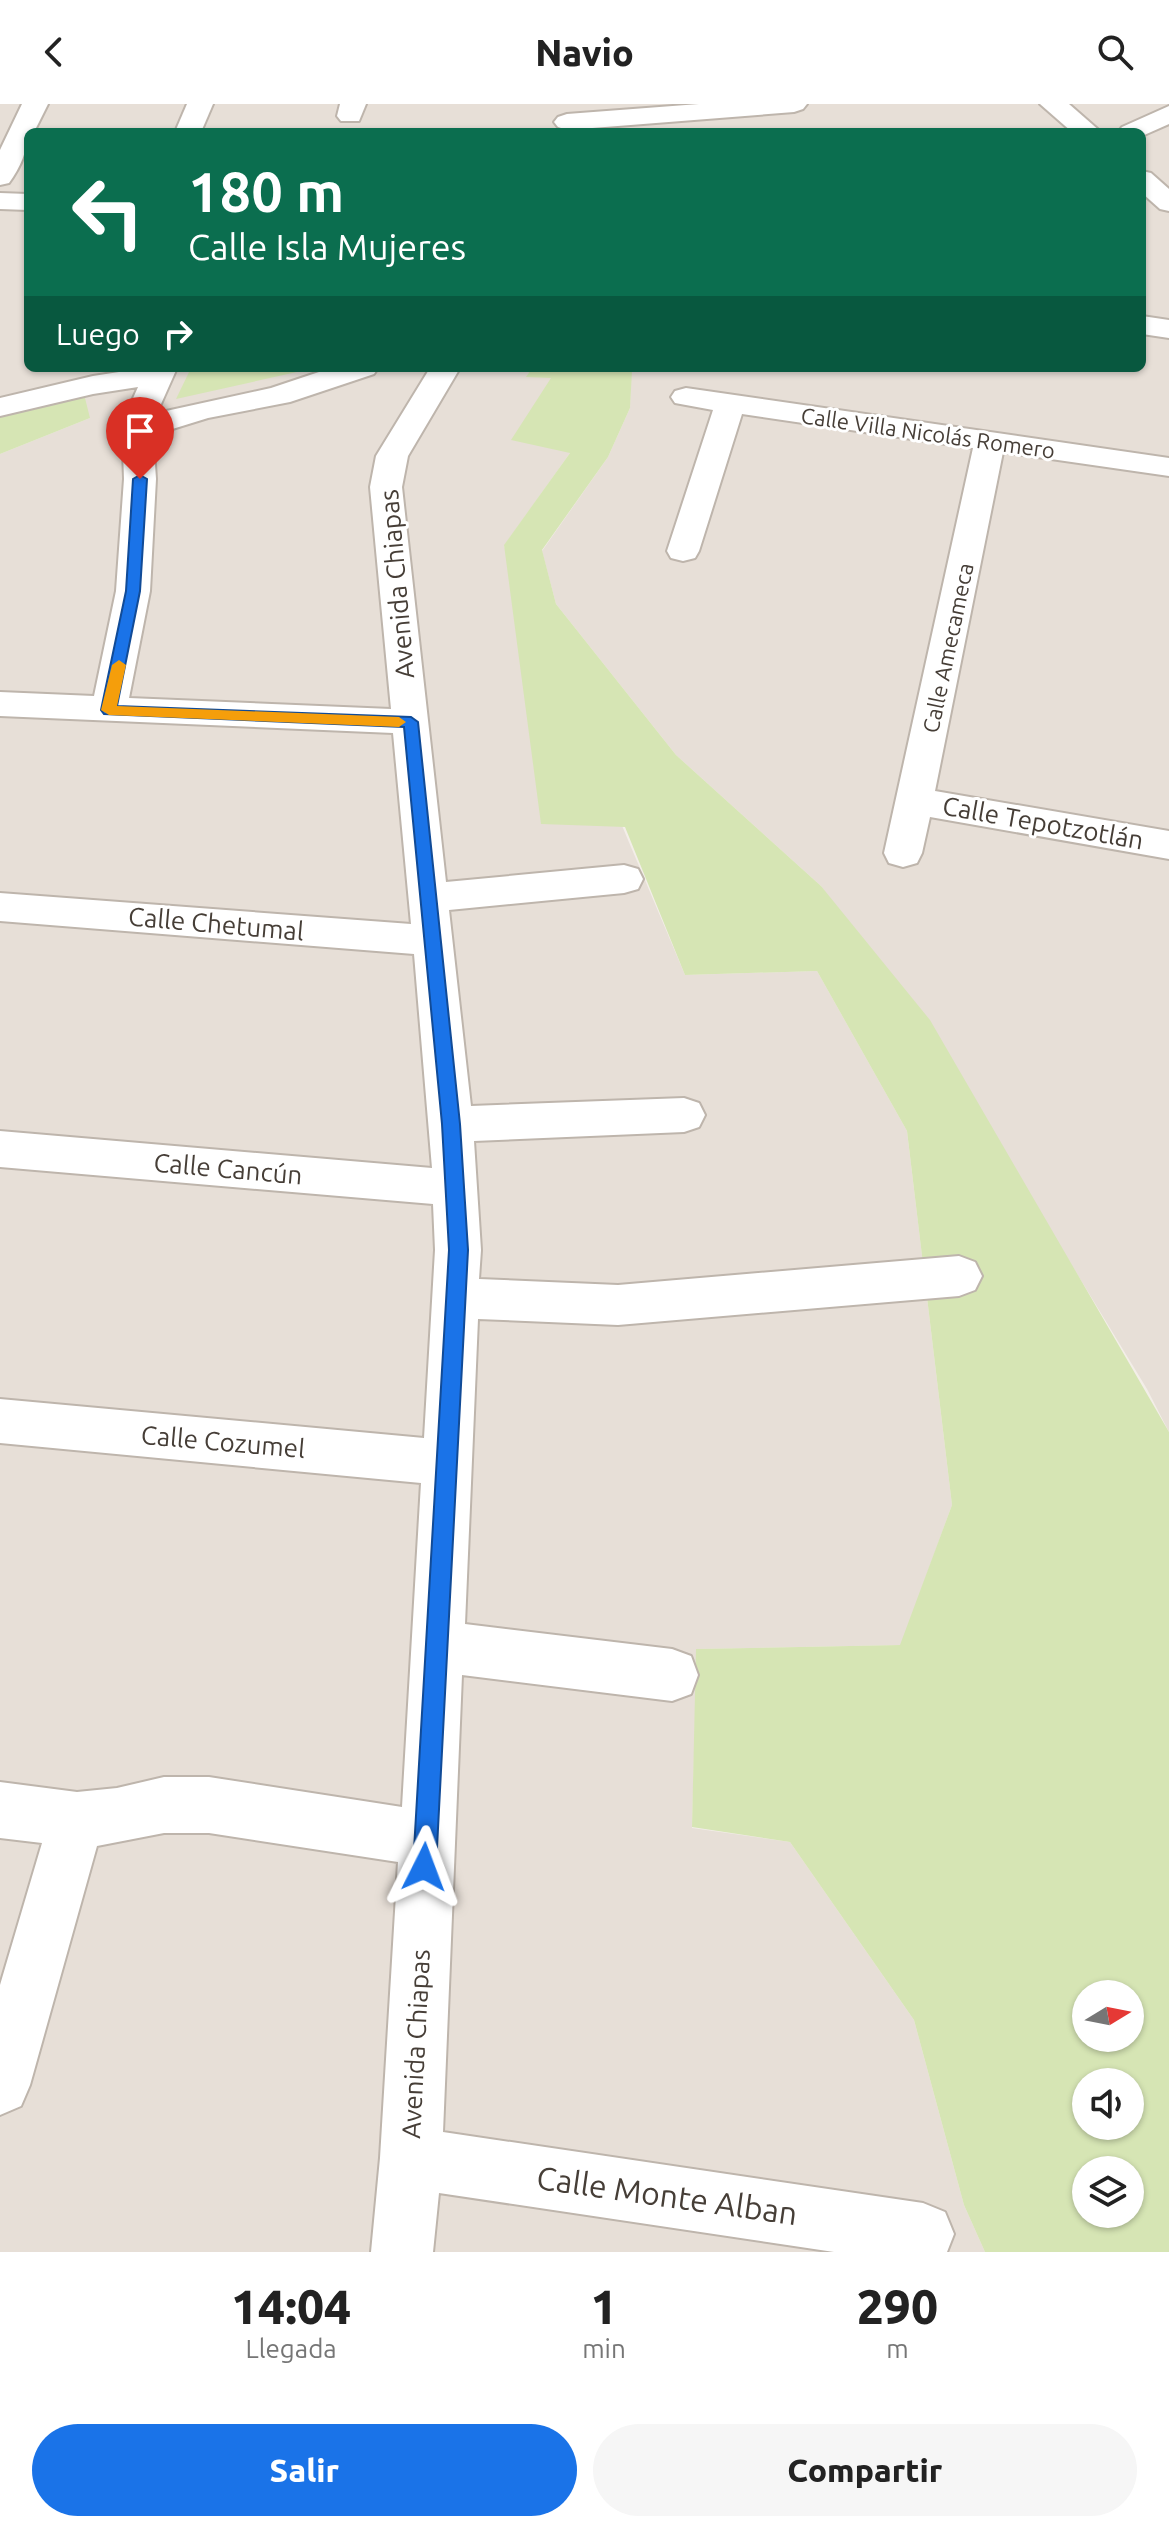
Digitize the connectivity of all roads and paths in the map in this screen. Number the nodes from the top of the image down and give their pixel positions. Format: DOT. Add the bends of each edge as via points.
graph roads {
  1 [pos="35,104"];
  2 [pos="200,104"];
  3 [pos="794,104"];
  4 [pos="1053,104"];
  5 [pos="1169,114"];
  6 [pos="567,119"];
  7 [pos="190,128"];
  8 [pos="1083,128"];
  9 [pos="1139,128"];
  10 [pos="0,177"];
  11 [pos="1146,183"];
  12 [pos="0,201"];
  13 [pos="24,202"];
  14 [pos="1169,203"];
  15 [pos="1146,326"];
  16 [pos="1169,329"];
  17 [pos="155,372"];
  18 [pos="160,372"];
  19 [pos="349,372"];
  20 [pos="443,372"];
  21 [pos="686,397"];
  22 [pos="730,404"];
  23 [pos="0,407"];
  24 [pos="136,431"];
  25 [pos="990,442"];
  26 [pos="1169,467"];
  27 [pos="683,551"];
  28 [pos="0,704"];
  29 [pos="109,710"];
  30 [pos="411,722"];
  31 [pos="916,801"];
  32 [pos="1169,845"];
  33 [pos="903,853"];
  34 [pos="624,879"];
  35 [pos="0,907"];
  36 [pos="429,919"];
  37 [pos="684,1115"];
  38 [pos="451,1124"];
  39 [pos="0,1149"];
  40 [pos="455,1188"];
  41 [pos="959,1276"];
  42 [pos="457,1298"];
  43 [pos="0,1421"];
  44 [pos="447,1463"];
  45 [pos="436,1646"];
  46 [pos="672,1675"];
  47 [pos="0,1810"];
  48 [pos="77,1820"];
  49 [pos="426,1838"];
  50 [pos="0,2085"];
  51 [pos="411,2158"];
  52 [pos="923,2234"];
  53 [pos="402,2252"];
  1 -- 10 [label="street"];
  2 -- 7 [label="street"];
  3 -- 6 [label="street"];
  4 -- 8 [label="street"];
  5 -- 9 [label="street"];
  11 -- 14 [label="street"];
  12 -- 13 [label="street"];
  15 -- 16 [label="street"];
  17 -- 23 [label="street"];
  18 -- 24 [label="street"];
  19 -- 24 [label="street" via="279,396 194,412"];
  20 -- 30 [label="street, Avenida Chiapas" via="392,456 387,479"];
  21 -- 22 [label="street, Calle Villa Nicolás Romero"];
  22 -- 25 [label="street, Calle Villa Nicolás Romero"];
  22 -- 27 [label="street"];
  24 -- 29 [label="street" via="140,479 133,591"];
  25 -- 26 [label="street, Calle Villa Nicolás Romero"];
  25 -- 31 [label="street, Calle Amecameca"];
  28 -- 29 [label="street"];
  29 -- 30 [label="street"];
  30 -- 36 [label="street, Avenida Chiapas"];
  31 -- 32 [label="street, Calle Tepotzotlán"];
  31 -- 33 [label="street, Calle Amecameca"];
  34 -- 36 [label="street, Calle Chetumal"];
  35 -- 36 [label="street, Calle Chetumal"];
  36 -- 38 [label="street, Avenida Chiapas"];
  37 -- 38 [label="street"];
  38 -- 40 [label="street, Avenida Chiapas"];
  39 -- 40 [label="street, Calle Cancún"];
  40 -- 42 [label="street, Avenida Chiapas"];
  41 -- 42 [label="street" via="618,1305"];
  42 -- 44 [label="street, Avenida Chiapas"];
  43 -- 44 [label="street, Calle Cozumel"];
  44 -- 45 [label="street, Avenida Chiapas"];
  45 -- 46 [label="street"];
  45 -- 49 [label="street, Avenida Chiapas"];
  47 -- 48 [label="street"];
  48 -- 49 [label="street" via="164,1805 209,1805"];
  48 -- 50 [label="street"];
  49 -- 51 [label="street, Avenida Chiapas"];
  51 -- 52 [label="street, Calle Monte Alban"];
  51 -- 53 [label="street, Avenida Chiapas"];
}
